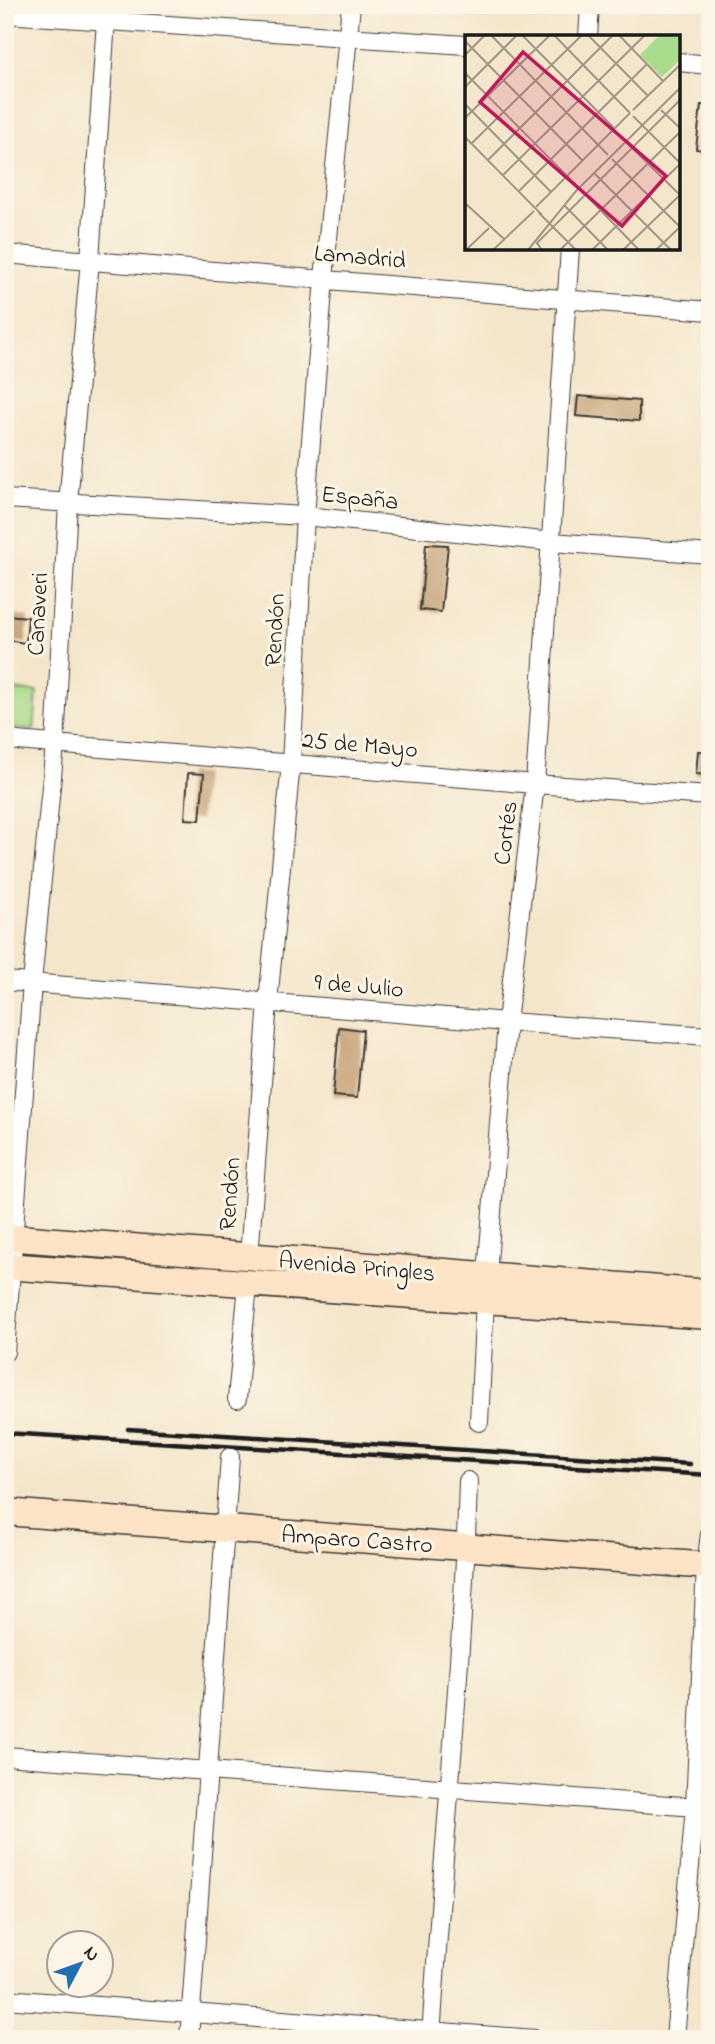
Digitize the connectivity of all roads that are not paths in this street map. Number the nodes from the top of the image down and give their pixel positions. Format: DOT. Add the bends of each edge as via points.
graph roads {
  1 [pos="351,5"];
  2 [pos="590,5"];
  3 [pos="5,14"];
  4 [pos="107,14"];
  5 [pos="588,35"];
  6 [pos="349,37"];
  7 [pos="465,45"];
  8 [pos="680,62"];
  9 [pos="710,65"];
  10 [pos="569,250"];
  11 [pos="5,254"];
  12 [pos="90,260"];
  13 [pos="324,278"];
  14 [pos="565,297"];
  15 [pos="710,310"];
  16 [pos="5,499"];
  17 [pos="68,503"];
  18 [pos="305,516"];
  19 [pos="552,542"];
  20 [pos="710,554"];
  21 [pos="5,740"];
  22 [pos="55,745"];
  23 [pos="291,763"];
  24 [pos="535,784"];
  25 [pos="710,796"];
  26 [pos="5,981"];
  27 [pos="33,983"];
  28 [pos="268,1002"];
  29 [pos="507,1022"];
  30 [pos="710,1036"];
  31 [pos="9,1238"];
  32 [pos="249,1257"];
  33 [pos="9,1267"];
  34 [pos="248,1285"];
  35 [pos="486,1288"];
  36 [pos="710,1293"];
  37 [pos="710,1316"];
  38 [pos="5,1352"];
  39 [pos="237,1399"];
  40 [pos="478,1422"];
  41 [pos="230,1457"];
  42 [pos="468,1481"];
  43 [pos="5,1512"];
  44 [pos="226,1530"];
  45 [pos="710,1534"];
  46 [pos="467,1547"];
  47 [pos="708,1566"];
  48 [pos="5,1756"];
  49 [pos="208,1771"];
  50 [pos="451,1789"];
  51 [pos="702,1807"];
  52 [pos="5,1999"];
  53 [pos="191,2014"];
  54 [pos="431,2035"];
  55 [pos="189,2039"];
  56 [pos="535,2039"];
  57 [pos="674,2039"];
  1 -- 6 [label="street, Rendón"];
  2 -- 5 [label="street"];
  3 -- 4 [label="street"];
  4 -- 6 [label="street"];
  4 -- 12 [label="street, Canaveri"];
  6 -- 7 [label="street"];
  6 -- 13 [label="street, Rendón"];
  8 -- 9 [label="street"];
  10 -- 14 [label="street, Cortés"];
  11 -- 12 [label="street, Lamadrid"];
  12 -- 13 [label="street, Lamadrid"];
  12 -- 17 [label="street, Canaveri"];
  13 -- 14 [label="street, Lamadrid"];
  13 -- 18 [label="street, Rendón"];
  14 -- 15 [label="street, Lamadrid"];
  14 -- 19 [label="street, Cortés"];
  16 -- 17 [label="street, España"];
  17 -- 18 [label="street, España"];
  17 -- 22 [label="street, Canaveri"];
  18 -- 19 [label="street, España"];
  18 -- 23 [label="street, Rendón"];
  19 -- 20 [label="street, España"];
  19 -- 24 [label="street, Cortés"];
  21 -- 22 [label="street, 25 de Mayo"];
  22 -- 23 [label="street, 25 de Mayo"];
  22 -- 27 [label="street, Canaveri"];
  23 -- 24 [label="street, 25 de Mayo"];
  23 -- 28 [label="street, Rendón"];
  24 -- 25 [label="street, 25 de Mayo"];
  24 -- 29 [label="street, Cortés"];
  26 -- 27 [label="street, 9 de Julio"];
  27 -- 28 [label="street, 9 de Julio"];
  27 -- 31 [label="street, Canaveri"];
  28 -- 29 [label="street, 9 de Julio"];
  28 -- 32 [label="street, Rendón"];
  29 -- 30 [label="street, 9 de Julio"];
  29 -- 35 [label="street, Cortés"];
  31 -- 32 [label="main road, Avenida Pringles"];
  31 -- 33 [label="street, Canaveri"];
  32 -- 35 [label="main road, Avenida Pringles"];
  33 -- 34 [label="main road, Avenida Pringles"];
  33 -- 38 [label="street, Canaveri"];
  34 -- 35 [label="main road, Avenida Pringles"];
  34 -- 39 [label="street"];
  35 -- 36 [label="main road, Avenida Pringles"];
  35 -- 37 [label="main road, Avenida Pringles"];
  35 -- 40 [label="street, Cortés"];
  41 -- 44 [label="street"];
  42 -- 46 [label="street"];
  43 -- 44 [label="main road, Amparo Castro"];
  44 -- 46 [label="main road, Amparo Castro"];
  44 -- 49 [label="street"];
  45 -- 47 [label="street"];
  46 -- 47 [label="main road, Amparo Castro"];
  46 -- 50 [label="street"];
  47 -- 51 [label="street"];
  48 -- 49 [label="street"];
  49 -- 50 [label="street"];
  49 -- 53 [label="street"];
  50 -- 51 [label="street"];
  50 -- 54 [label="street"];
  51 -- 57 [label="street"];
  52 -- 53 [label="street"];
  53 -- 54 [label="street"];
  53 -- 55 [label="street"];
  54 -- 56 [label="street"];
}
